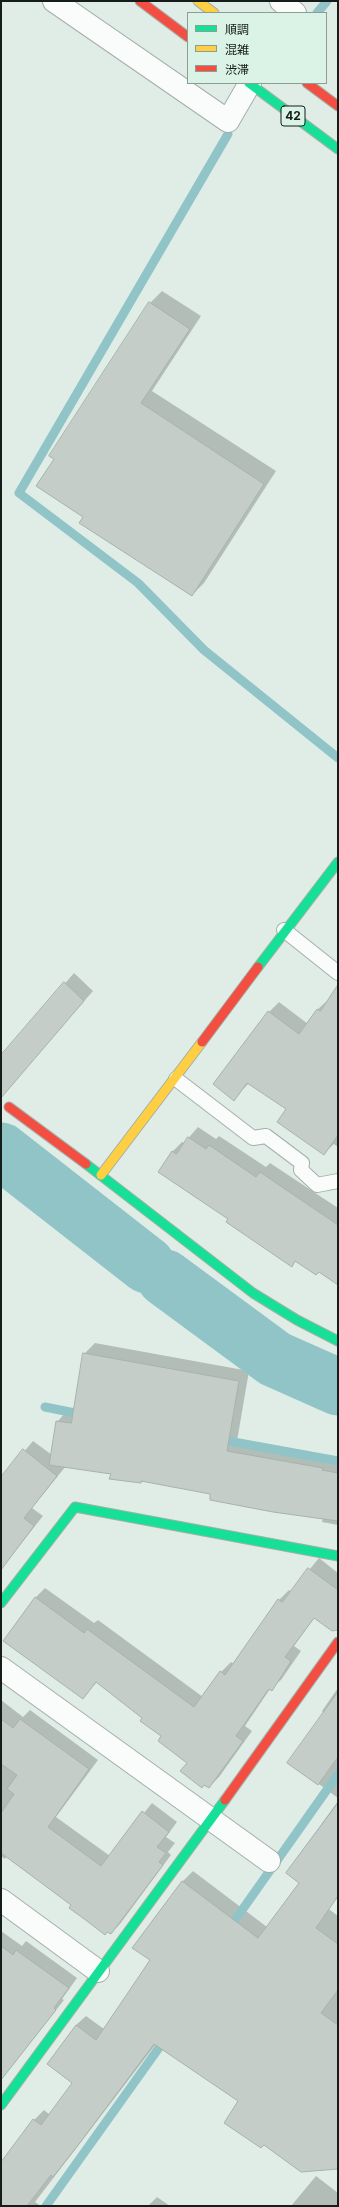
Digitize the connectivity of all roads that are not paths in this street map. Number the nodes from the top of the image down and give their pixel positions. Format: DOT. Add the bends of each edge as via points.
graph roads {
  1 [pos="54,1"];
  2 [pos="140,1"];
  3 [pos="198,1"];
  4 [pos="281,1"];
  5 [pos="213,12"];
  6 [pos="294,12"];
  7 [pos="187,36"];
  8 [pos="248,84"];
  9 [pos="250,84"];
  10 [pos="308,84"];
  11 [pos="338,106"];
  12 [pos="338,149"];
  13 [pos="338,862"];
  14 [pos="284,930"];
  15 [pos="338,973"];
  16 [pos="176,1079"];
  17 [pos="9,1107"];
  18 [pos="101,1176"];
  19 [pos="338,1181"];
  20 [pos="338,1341"];
  21 [pos="338,1556"];
  22 [pos="1,1603"];
  23 [pos="338,1642"];
  24 [pos="1,1668"];
  25 [pos="212,1819"];
  26 [pos="269,1861"];
  27 [pos="1,1900"];
  28 [pos="98,1971"];
  29 [pos="1,2105"];
  1 -- 8 [label="street" via="228,121"];
  2 -- 7 [label="street"];
  3 -- 5 [label="street"];
  4 -- 6 [label="street"];
  9 -- 12 [label="street, 42"];
  10 -- 11 [label="street"];
  13 -- 14 [label="street"];
  14 -- 15 [label="lane"];
  14 -- 16 [label="street"];
  16 -- 18 [label="street"];
  16 -- 19 [label="lane" via="252,1138 266,1136 272,1140 302,1163 301,1170 318,1185"];
  17 -- 18 [label="street"];
  18 -- 20 [label="street" via="253,1293 296,1320"];
  21 -- 22 [label="street" via="75,1507"];
  23 -- 25 [label="street"];
  24 -- 25 [label="street"];
  25 -- 26 [label="street"];
  25 -- 28 [label="street"];
  27 -- 28 [label="street"];
  28 -- 29 [label="street"];
}
